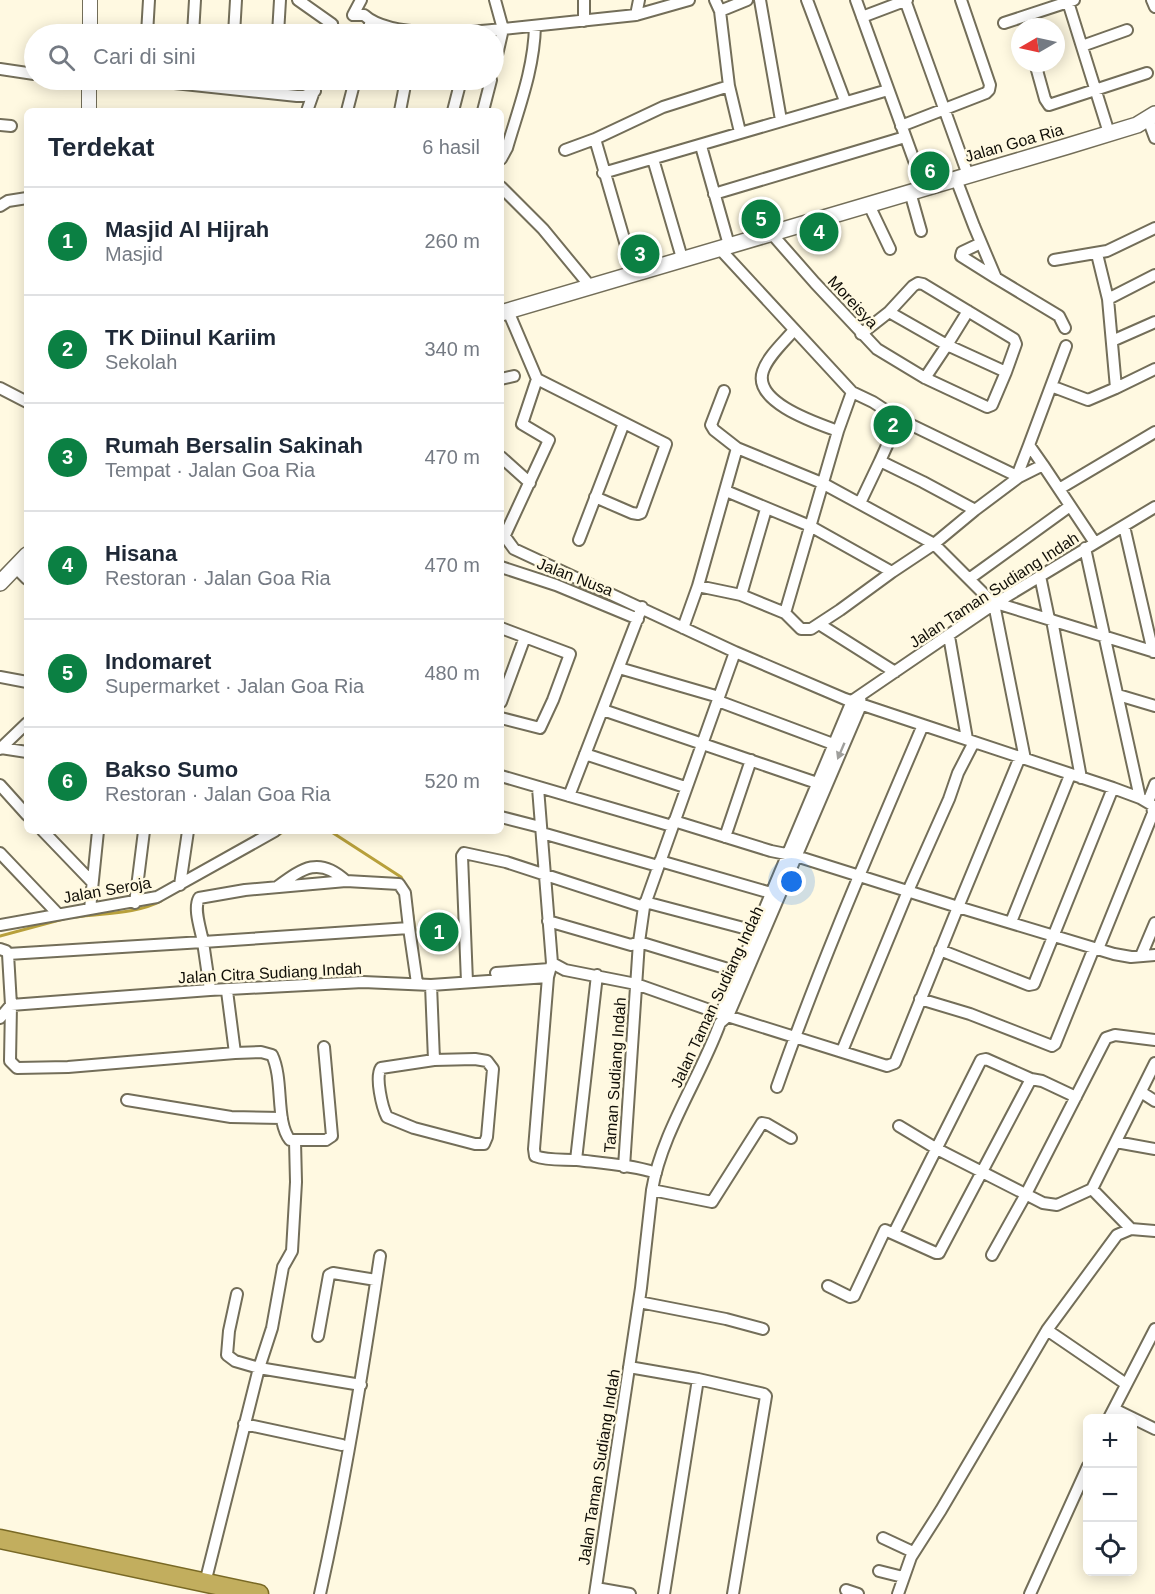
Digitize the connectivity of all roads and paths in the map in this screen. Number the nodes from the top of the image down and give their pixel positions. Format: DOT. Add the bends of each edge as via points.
graph roads {
  1 [pos="90,0"];
  2 [pos="149,0"];
  3 [pos="195,0"];
  4 [pos="236,0"];
  5 [pos="280,0"];
  6 [pos="361,0"];
  7 [pos="495,0"];
  8 [pos="584,0"];
  9 [pos="639,0"];
  10 [pos="689,0"];
  11 [pos="747,0"];
  12 [pos="760,0"];
  13 [pos="807,0"];
  14 [pos="856,0"];
  15 [pos="906,0"];
  16 [pos="961,0"];
  17 [pos="1152,0"];
  18 [pos="1071,1"];
  19 [pos="304,2"];
  20 [pos="718,5"];
  21 [pos="1155,7"];
  22 [pos="636,15"];
  23 [pos="862,17"];
  24 [pos="1032,18"];
  25 [pos="371,21"];
  26 [pos="584,21"];
  27 [pos="1004,22"];
  28 [pos="1011,22"];
  29 [pos="90,24"];
  30 [pos="148,24"];
  31 [pos="194,24"];
  32 [pos="235,24"];
  33 [pos="279,24"];
  34 [pos="332,24"];
  35 [pos="370,24"];
  36 [pos="383,24"];
  37 [pos="502,24"];
  38 [pos="535,27"];
  39 [pos="504,29"];
  40 [pos="1127,30"];
  41 [pos="1082,46"];
  42 [pos="0,69"];
  43 [pos="1038,72"];
  44 [pos="24,73"];
  45 [pos="1147,73"];
  46 [pos="729,86"];
  47 [pos="89,90"];
  48 [pos="260,90"];
  49 [pos="274,90"];
  50 [pos="352,90"];
  51 [pos="404,90"];
  52 [pos="458,90"];
  53 [pos="488,90"];
  54 [pos="888,90"];
  55 [pos="1095,90"];
  56 [pos="315,91"];
  57 [pos="274,93"];
  58 [pos="845,101"];
  59 [pos="89,108"];
  60 [pos="308,108"];
  61 [pos="348,108"];
  62 [pos="401,108"];
  63 [pos="454,108"];
  64 [pos="484,108"];
  65 [pos="946,110"];
  66 [pos="1152,117"];
  67 [pos="781,120"];
  68 [pos="903,131"];
  69 [pos="740,132"];
  70 [pos="1109,133"];
  71 [pos="1155,138"];
  72 [pos="595,139"];
  73 [pos="701,146"];
  74 [pos="565,150"];
  75 [pos="504,154"];
  76 [pos="653,159"];
  77 [pos="603,173"];
  78 [pos="962,177"];
  79 [pos="504,190"];
  80 [pos="917,190"];
  81 [pos="714,194"];
  82 [pos="24,198"];
  83 [pos="869,205"];
  84 [pos="0,206"];
  85 [pos="1155,228"];
  86 [pos="921,231"];
  87 [pos="771,233"];
  88 [pos="981,243"];
  89 [pos="724,246"];
  90 [pos="890,249"];
  91 [pos="1097,254"];
  92 [pos="682,258"];
  93 [pos="1054,260"];
  94 [pos="634,273"];
  95 [pos="1155,275"];
  96 [pos="996,278"];
  97 [pos="590,286"];
  98 [pos="1108,299"];
  99 [pos="968,311"];
  100 [pos="505,312"];
  101 [pos="889,312"];
  102 [pos="1155,322"];
  103 [pos="1065,328"];
  104 [pos="794,330"];
  105 [pos="861,334"];
  106 [pos="1112,341"];
  107 [pos="946,345"];
  108 [pos="1066,346"];
  109 [pos="1155,369"];
  110 [pos="1006,372"];
  111 [pos="514,376"];
  112 [pos="504,378"];
  113 [pos="925,378"];
  114 [pos="537,379"];
  115 [pos="1051,386"];
  116 [pos="0,388"];
  117 [pos="1116,388"];
  118 [pos="724,391"];
  119 [pos="852,392"];
  120 [pos="24,400"];
  121 [pos="899,419"];
  122 [pos="624,423"];
  123 [pos="838,431"];
  124 [pos="1155,432"];
  125 [pos="1029,445"];
  126 [pos="737,447"];
  127 [pos="504,461"];
  128 [pos="880,461"];
  129 [pos="1043,465"];
  130 [pos="1018,477"];
  131 [pos="530,483"];
  132 [pos="822,483"];
  133 [pos="1059,489"];
  134 [pos="726,490"];
  135 [pos="595,496"];
  136 [pos="860,503"];
  137 [pos="1070,506"];
  138 [pos="1155,507"];
  139 [pos="766,509"];
  140 [pos="975,510"];
  141 [pos="810,526"];
  142 [pos="1124,526"];
  143 [pos="504,531"];
  144 [pos="504,534"];
  145 [pos="579,540"];
  146 [pos="934,544"];
  147 [pos="1090,545"];
  148 [pos="514,549"];
  149 [pos="24,558"];
  150 [pos="15,567"];
  151 [pos="506,568"];
  152 [pos="892,572"];
  153 [pos="24,576"];
  154 [pos="1040,576"];
  155 [pos="969,579"];
  156 [pos="0,583"];
  157 [pos="698,586"];
  158 [pos="741,595"];
  159 [pos="995,604"];
  160 [pos="642,608"];
  161 [pos="785,613"];
  162 [pos="638,619"];
  163 [pos="1051,620"];
  164 [pos="819,624"];
  165 [pos="683,628"];
  166 [pos="504,629"];
  167 [pos="949,636"];
  168 [pos="1105,636"];
  169 [pos="525,637"];
  170 [pos="735,652"];
  171 [pos="1154,652"];
  172 [pos="619,668"];
  173 [pos="895,672"];
  174 [pos="0,677"];
  175 [pos="24,681"];
  176 [pos="504,694"];
  177 [pos="1118,695"];
  178 [pos="718,699"];
  179 [pos="858,701"];
  180 [pos="1155,706"];
  181 [pos="603,710"];
  182 [pos="504,719"];
  183 [pos="923,725"];
  184 [pos="24,726"];
  185 [pos="971,741"];
  186 [pos="702,743"];
  187 [pos="833,744"];
  188 [pos="0,749"];
  189 [pos="24,752"];
  190 [pos="585,754"];
  191 [pos="1022,758"];
  192 [pos="751,760"];
  193 [pos="1076,776"];
  194 [pos="504,777"];
  195 [pos="817,783"];
  196 [pos="1155,784"];
  197 [pos="0,785"];
  198 [pos="685,787"];
  199 [pos="538,788"];
  200 [pos="1113,789"];
  201 [pos="569,796"];
  202 [pos="1144,800"];
  203 [pos="24,812"];
  204 [pos="504,818"];
  205 [pos="673,823"];
  206 [pos="541,830"];
  207 [pos="48,834"];
  208 [pos="98,834"];
  209 [pos="144,834"];
  210 [pos="188,834"];
  211 [pos="270,834"];
  212 [pos="725,837"];
  213 [pos="0,854"];
  214 [pos="792,855"];
  215 [pos="659,864"];
  216 [pos="544,874"];
  217 [pos="858,877"];
  218 [pos="346,881"];
  219 [pos="92,882"];
  220 [pos="180,885"];
  221 [pos="277,888"];
  222 [pos="908,891"];
  223 [pos="771,893"];
  224 [pos="135,903"];
  225 [pos="644,904"];
  226 [pos="958,907"];
  227 [pos="90,909"];
  228 [pos="58,914"];
  229 [pos="548,921"];
  230 [pos="1011,922"];
  231 [pos="1155,923"];
  232 [pos="0,925"];
  233 [pos="409,928"];
  234 [pos="755,931"];
  235 [pos="1055,936"];
  236 [pos="203,942"];
  237 [pos="639,942"];
  238 [pos="1096,949"];
  239 [pos="940,950"];
  240 [pos="4,952"];
  241 [pos="1155,955"];
  242 [pos="1141,957"];
  243 [pos="550,970"];
  244 [pos="738,972"];
  245 [pos="597,975"];
  246 [pos="466,979"];
  247 [pos="417,983"];
  248 [pos="636,984"];
  249 [pos="431,985"];
  250 [pos="210,990"];
  251 [pos="227,991"];
  252 [pos="920,999"];
  253 [pos="10,1005"];
  254 [pos="0,1018"];
  255 [pos="723,1018"];
  256 [pos="795,1036"];
  257 [pos="1155,1040"];
  258 [pos="324,1047"];
  259 [pos="842,1051"];
  260 [pos="235,1053"];
  261 [pos="434,1060"];
  262 [pos="1155,1064"];
  263 [pos="1031,1079"];
  264 [pos="777,1087"];
  265 [pos="1141,1092"];
  266 [pos="1076,1097"];
  267 [pos="127,1100"];
  268 [pos="1155,1101"];
  269 [pos="282,1118"];
  270 [pos="899,1126"];
  271 [pos="791,1138"];
  272 [pos="295,1141"];
  273 [pos="1116,1142"];
  274 [pos="938,1149"];
  275 [pos="1155,1149"];
  276 [pos="576,1160"];
  277 [pos="624,1167"];
  278 [pos="981,1172"];
  279 [pos="656,1173"];
  280 [pos="1092,1189"];
  281 [pos="652,1190"];
  282 [pos="1026,1194"];
  283 [pos="1131,1229"];
  284 [pos="1155,1231"];
  285 [pos="894,1233"];
  286 [pos="992,1255"];
  287 [pos="380,1256"];
  288 [pos="376,1280"];
  289 [pos="828,1286"];
  290 [pos="237,1294"];
  291 [pos="639,1302"];
  292 [pos="763,1329"];
  293 [pos="1155,1329"];
  294 [pos="1047,1330"];
  295 [pos="318,1336"];
  296 [pos="1151,1348"];
  297 [pos="629,1366"];
  298 [pos="259,1368"];
  299 [pos="698,1379"];
  300 [pos="1126,1384"];
  301 [pos="361,1386"];
  302 [pos="1112,1414"];
  303 [pos="1137,1423"];
  304 [pos="244,1424"];
  305 [pos="1155,1429"];
  306 [pos="342,1445"];
  307 [pos="1087,1468"];
  308 [pos="883,1538"];
  309 [pos="0,1539"];
  310 [pos="913,1552"];
  311 [pos="879,1571"];
  312 [pos="903,1577"];
  313 [pos="205,1583"];
  314 [pos="846,1590"];
  315 [pos="595,1591"];
  316 [pos="259,1594"];
  317 [pos="320,1594"];
  318 [pos="630,1594"];
  319 [pos="664,1594"];
  320 [pos="733,1594"];
  321 [pos="858,1594"];
  322 [pos="898,1594"];
  323 [pos="1030,1594"];
  1 -- 29 [label="street"];
  2 -- 30 [label="street"];
  3 -- 31 [label="street"];
  4 -- 32 [label="street"];
  5 -- 33 [label="street"];
  6 -- 25 [label="street" via="353,15 364,15"];
  7 -- 37 [label="street"];
  8 -- 26 [label="street"];
  9 -- 22 [label="street"];
  10 -- 22 [label="street"];
  11 -- 20 [label="street"];
  12 -- 67 [label="street"];
  13 -- 58 [label="street"];
  14 -- 23 [label="street"];
  15 -- 23 [label="street"];
  15 -- 65 [label="street"];
  16 -- 65 [label="street" via="990,85 986,93"];
  17 -- 21 [label="street"];
  18 -- 24 [label="street"];
  18 -- 41 [label="street"];
  19 -- 34 [label="street"];
  20 -- 46 [label="street"];
  22 -- 26 [label="street"];
  23 -- 54 [label="street"];
  25 -- 35 [label="street"];
  25 -- 36 [label="street"];
  26 -- 38 [label="street"];
  27 -- 28 [label="street"];
  38 -- 39 [label="street"];
  38 -- 75 [label="street" via="530,70"];
  40 -- 41 [label="street"];
  41 -- 55 [label="street"];
  42 -- 44 [label="street"];
  43 -- 55 [label="street" via="1049,105"];
  45 -- 55 [label="street"];
  46 -- 69 [label="street"];
  46 -- 72 [label="street" via="663,107"];
  47 -- 59 [label="street"];
  48 -- 57 [label="street"];
  49 -- 57 [label="street"];
  50 -- 61 [label="street"];
  51 -- 62 [label="street"];
  52 -- 63 [label="street"];
  53 -- 64 [label="street"];
  54 -- 58 [label="street"];
  54 -- 68 [label="street"];
  55 -- 70 [label="street"];
  56 -- 57 [label="street" via="304,96"];
  56 -- 60 [label="street"];
  58 -- 67 [label="street"];
  65 -- 68 [label="street"];
  65 -- 78 [label="street"];
  66 -- 70 [label="main road, Jalan Goa Ria"];
  66 -- 71 [label="street"];
  67 -- 69 [label="street"];
  68 -- 80 [label="street"];
  68 -- 81 [label="street"];
  69 -- 73 [label="street"];
  70 -- 78 [label="main road, Jalan Goa Ria"];
  72 -- 74 [label="street"];
  72 -- 77 [label="street"];
  73 -- 76 [label="street"];
  73 -- 81 [label="street"];
  76 -- 77 [label="street"];
  76 -- 92 [label="street"];
  77 -- 94 [label="street"];
  78 -- 80 [label="main road, Jalan Goa Ria"];
  78 -- 88 [label="street"];
  79 -- 97 [label="street" via="543,229"];
  80 -- 83 [label="main road, Jalan Goa Ria"];
  80 -- 86 [label="street"];
  81 -- 89 [label="street"];
  82 -- 84 [label="street"];
  83 -- 87 [label="main road, Jalan Goa Ria"];
  83 -- 90 [label="street"];
  85 -- 91 [label="street"];
  87 -- 89 [label="main road, Jalan Goa Ria"];
  87 -- 105 [label="street, Moreisya"];
  88 -- 96 [label="street"];
  88 -- 96 [label="street" via="961,256"];
  89 -- 92 [label="main road, Jalan Goa Ria"];
  89 -- 104 [label="street"];
  91 -- 93 [label="street"];
  91 -- 98 [label="street"];
  92 -- 94 [label="main road, Jalan Goa Ria"];
  94 -- 97 [label="main road, Jalan Goa Ria"];
  95 -- 98 [label="street"];
  96 -- 103 [label="street" via="1059,316"];
  97 -- 100 [label="main road, Jalan Goa Ria"];
  98 -- 106 [label="street"];
  99 -- 101 [label="street" via="918,283"];
  99 -- 107 [label="street"];
  99 -- 110 [label="street" via="1016,341"];
  100 -- 114 [label="street"];
  101 -- 105 [label="street"];
  101 -- 107 [label="street"];
  102 -- 106 [label="street"];
  104 -- 119 [label="street"];
  104 -- 123 [label="street" via="764,368 761,379 765,392 788,409"];
  105 -- 113 [label="street, Moreisya" via="881,353"];
  106 -- 117 [label="street"];
  107 -- 110 [label="street"];
  107 -- 113 [label="street"];
  108 -- 115 [label="street"];
  109 -- 117 [label="street"];
  110 -- 113 [label="street, Moreisya" via="989,407"];
  111 -- 112 [label="street"];
  114 -- 122 [label="street"];
  114 -- 131 [label="street" via="522,424 549,440"];
  115 -- 117 [label="street" via="1088,400"];
  115 -- 125 [label="street"];
  116 -- 120 [label="street"];
  118 -- 126 [label="street" via="711,425"];
  119 -- 121 [label="street"];
  119 -- 123 [label="street"];
  121 -- 128 [label="street"];
  121 -- 130 [label="street"];
  122 -- 135 [label="street"];
  122 -- 135 [label="street" via="666,444 641,513 632,513"];
  123 -- 132 [label="street"];
  124 -- 133 [label="street"];
  125 -- 129 [label="street"];
  125 -- 130 [label="street"];
  126 -- 132 [label="street"];
  126 -- 134 [label="street"];
  127 -- 131 [label="street"];
  128 -- 136 [label="street"];
  128 -- 140 [label="street"];
  129 -- 130 [label="street"];
  129 -- 133 [label="street"];
  130 -- 140 [label="street"];
  131 -- 143 [label="street"];
  132 -- 136 [label="street"];
  132 -- 141 [label="street"];
  133 -- 137 [label="street"];
  134 -- 139 [label="street"];
  134 -- 157 [label="street"];
  135 -- 145 [label="street"];
  136 -- 146 [label="street"];
  137 -- 147 [label="street"];
  137 -- 155 [label="street"];
  138 -- 142 [label="street, Jalan Taman Sudiang Indah"];
  139 -- 141 [label="street"];
  139 -- 158 [label="street"];
  140 -- 146 [label="street"];
  141 -- 152 [label="street"];
  141 -- 161 [label="street"];
  142 -- 147 [label="street, Jalan Taman Sudiang Indah"];
  142 -- 171 [label="street"];
  144 -- 148 [label="street"];
  146 -- 152 [label="street"];
  146 -- 155 [label="street"];
  147 -- 154 [label="street, Jalan Taman Sudiang Indah"];
  147 -- 168 [label="street"];
  148 -- 151 [label="street"];
  148 -- 160 [label="street"];
  149 -- 150 [label="main road"];
  150 -- 153 [label="street"];
  150 -- 156 [label="main road"];
  151 -- 162 [label="street, Jalan Nusa"];
  152 -- 164 [label="street"];
  154 -- 159 [label="street, Jalan Taman Sudiang Indah"];
  154 -- 163 [label="street"];
  155 -- 159 [label="street"];
  157 -- 158 [label="street"];
  157 -- 165 [label="street"];
  158 -- 161 [label="street"];
  159 -- 163 [label="street"];
  159 -- 167 [label="street, Jalan Taman Sudiang Indah"];
  159 -- 191 [label="street"];
  160 -- 162 [label="street"];
  160 -- 165 [label="street"];
  161 -- 164 [label="street" via="804,630"];
  162 -- 172 [label="street"];
  163 -- 168 [label="street"];
  163 -- 193 [label="street"];
  164 -- 173 [label="street"];
  165 -- 170 [label="street"];
  166 -- 169 [label="street"];
  167 -- 173 [label="street, Jalan Taman Sudiang Indah"];
  167 -- 185 [label="street"];
  168 -- 171 [label="street"];
  168 -- 177 [label="street"];
  169 -- 176 [label="street"];
  169 -- 182 [label="street" via="570,656 540,728"];
  170 -- 178 [label="street, Taman Sudiang Indah"];
  170 -- 179 [label="street"];
  172 -- 178 [label="street"];
  172 -- 181 [label="street"];
  173 -- 179 [label="street, Jalan Taman Sudiang Indah"];
  174 -- 175 [label="street"];
  177 -- 180 [label="street"];
  177 -- 202 [label="street"];
  178 -- 186 [label="street, Taman Sudiang Indah"];
  178 -- 187 [label="street"];
  179 -- 183 [label="street"];
  179 -- 187 [label="street"];
  179 -- 214 [label="street, Jalan Taman Sudiang Indah, one-way"];
  181 -- 186 [label="street"];
  181 -- 190 [label="street"];
  183 -- 185 [label="street"];
  183 -- 217 [label="street"];
  184 -- 188 [label="street"];
  185 -- 191 [label="street"];
  185 -- 222 [label="street"];
  186 -- 192 [label="street"];
  186 -- 198 [label="street, Taman Sudiang Indah"];
  187 -- 195 [label="street"];
  188 -- 189 [label="street"];
  190 -- 198 [label="street"];
  190 -- 201 [label="street"];
  191 -- 193 [label="street"];
  191 -- 226 [label="street"];
  192 -- 195 [label="street"];
  192 -- 212 [label="street"];
  193 -- 200 [label="street"];
  193 -- 230 [label="street"];
  194 -- 199 [label="street"];
  195 -- 214 [label="street"];
  196 -- 202 [label="street"];
  197 -- 203 [label="street"];
  198 -- 205 [label="street, Taman Sudiang Indah"];
  199 -- 201 [label="street"];
  199 -- 206 [label="street"];
  200 -- 202 [label="street"];
  200 -- 235 [label="street"];
  201 -- 205 [label="street"];
  202 -- 238 [label="street" via="1152,805 1153,813"];
  204 -- 206 [label="street"];
  205 -- 212 [label="street"];
  205 -- 215 [label="street, Taman Sudiang Indah"];
  206 -- 215 [label="street"];
  206 -- 216 [label="street"];
  207 -- 219 [label="street"];
  208 -- 219 [label="street"];
  209 -- 224 [label="street"];
  210 -- 220 [label="street"];
  211 -- 220 [label="street, Jalan Seroja"];
  212 -- 214 [label="street"];
  213 -- 228 [label="street"];
  214 -- 217 [label="street"];
  214 -- 223 [label="street"];
  214 -- 255 [label="street, Jalan Taman Sudiang Indah"];
  215 -- 223 [label="street"];
  215 -- 225 [label="street, Taman Sudiang Indah"];
  216 -- 225 [label="street"];
  216 -- 229 [label="street"];
  216 -- 246 [label="street" via="463,854"];
  217 -- 222 [label="street"];
  217 -- 256 [label="street"];
  218 -- 221 [label="street"];
  218 -- 221 [label="street" via="334,870 310,867"];
  218 -- 233 [label="street" via="399,884 405,893"];
  219 -- 227 [label="street"];
  220 -- 224 [label="street, Jalan Seroja"];
  221 -- 236 [label="street" via="197,899"];
  222 -- 226 [label="street"];
  222 -- 259 [label="street"];
  223 -- 234 [label="street"];
  224 -- 227 [label="street, Jalan Seroja"];
  225 -- 234 [label="street"];
  225 -- 237 [label="street, Taman Sudiang Indah"];
  226 -- 230 [label="street"];
  226 -- 239 [label="street"];
  227 -- 228 [label="street, Jalan Seroja"];
  228 -- 232 [label="street, Jalan Seroja"];
  229 -- 237 [label="street" via="631,945"];
  229 -- 243 [label="street"];
  230 -- 235 [label="street"];
  231 -- 242 [label="street"];
  233 -- 236 [label="street"];
  233 -- 247 [label="street"];
  234 -- 244 [label="street"];
  235 -- 238 [label="street"];
  235 -- 239 [label="street" via="1032,985"];
  236 -- 240 [label="street"];
  236 -- 250 [label="street"];
  237 -- 244 [label="street"];
  237 -- 248 [label="street, Taman Sudiang Indah"];
  238 -- 242 [label="street"];
  238 -- 252 [label="street" via="1052,1046"];
  239 -- 252 [label="street"];
  240 -- 253 [label="street"];
  241 -- 242 [label="street"];
  243 -- 245 [label="street, Jalan Citra Sudiang Indah"];
  243 -- 246 [label="street, Jalan Citra Sudiang Indah"];
  243 -- 276 [label="street" via="534,1149 538,1157"];
  244 -- 255 [label="street"];
  245 -- 248 [label="street, Jalan Citra Sudiang Indah"];
  245 -- 276 [label="street"];
  246 -- 249 [label="street, Jalan Citra Sudiang Indah"];
  247 -- 249 [label="street, Jalan Citra Sudiang Indah"];
  247 -- 251 [label="street, Jalan Citra Sudiang Indah" via="363,982"];
  248 -- 255 [label="street, Jalan Citra Sudiang Indah"];
  248 -- 277 [label="street, Taman Sudiang Indah"];
  249 -- 261 [label="street"];
  250 -- 251 [label="street, Jalan Citra Sudiang Indah"];
  250 -- 253 [label="street, Jalan Citra Sudiang Indah"];
  251 -- 260 [label="street"];
  252 -- 259 [label="street, Jalan Citra Sudiang Indah" via="893,1065"];
  253 -- 254 [label="street"];
  253 -- 260 [label="street" via="10,1061 17,1068"];
  255 -- 256 [label="street, Jalan Citra Sudiang Indah"];
  255 -- 279 [label="street, Jalan Taman Sudiang Indah"];
  256 -- 259 [label="street, Jalan Citra Sudiang Indah"];
  256 -- 264 [label="street"];
  257 -- 266 [label="street" via="1107,1036"];
  258 -- 272 [label="street" via="332,1136 326,1140"];
  260 -- 269 [label="street" via="272,1054"];
  261 -- 261 [label="street" via="379,1071 387,1117 414,1128 484,1144 491,1065 475,1059"];
  262 -- 265 [label="street"];
  263 -- 266 [label="street"];
  263 -- 274 [label="street" via="981,1060"];
  263 -- 278 [label="street"];
  265 -- 268 [label="street"];
  265 -- 273 [label="street"];
  266 -- 282 [label="street"];
  267 -- 269 [label="street" via="231,1117"];
  269 -- 272 [label="street" via="288,1138"];
  270 -- 274 [label="street"];
  271 -- 281 [label="street" via="762,1123 712,1202"];
  272 -- 298 [label="street" via="292,1251 283,1267 272,1328"];
  273 -- 275 [label="street"];
  273 -- 280 [label="street"];
  274 -- 278 [label="street"];
  274 -- 285 [label="street"];
  276 -- 277 [label="street"];
  277 -- 279 [label="street"];
  278 -- 282 [label="street"];
  278 -- 285 [label="street" via="939,1252"];
  279 -- 281 [label="street, Jalan Taman Sudiang Indah"];
  280 -- 282 [label="street" via="1057,1205"];
  280 -- 283 [label="street"];
  281 -- 291 [label="street, Jalan Taman Sudiang Indah"];
  282 -- 286 [label="street"];
  283 -- 284 [label="street"];
  283 -- 294 [label="street" via="1113,1240"];
  285 -- 289 [label="street" via="883,1231 854,1296"];
  287 -- 288 [label="street"];
  288 -- 295 [label="street" via="330,1275"];
  288 -- 301 [label="street"];
  290 -- 298 [label="street" via="227,1355"];
  291 -- 292 [label="street"];
  291 -- 297 [label="street, Jalan Taman Sudiang Indah"];
  293 -- 296 [label="street"];
  294 -- 300 [label="street"];
  294 -- 310 [label="street"];
  296 -- 300 [label="street"];
  297 -- 299 [label="street"];
  297 -- 315 [label="street, Jalan Taman Sudiang Indah"];
  298 -- 301 [label="street"];
  298 -- 304 [label="street"];
  299 -- 319 [label="street"];
  299 -- 320 [label="street" via="764,1394 766,1398"];
  300 -- 302 [label="street"];
  301 -- 317 [label="street"];
  303 -- 305 [label="street"];
  304 -- 306 [label="street"];
  304 -- 313 [label="street"];
  307 -- 323 [label="street"];
  308 -- 310 [label="street"];
  309 -- 313 [label="highway"];
  310 -- 312 [label="street"];
  311 -- 312 [label="street"];
  312 -- 322 [label="street"];
  313 -- 316 [label="highway"];
  314 -- 321 [label="street"];
  315 -- 318 [label="street"];
}
